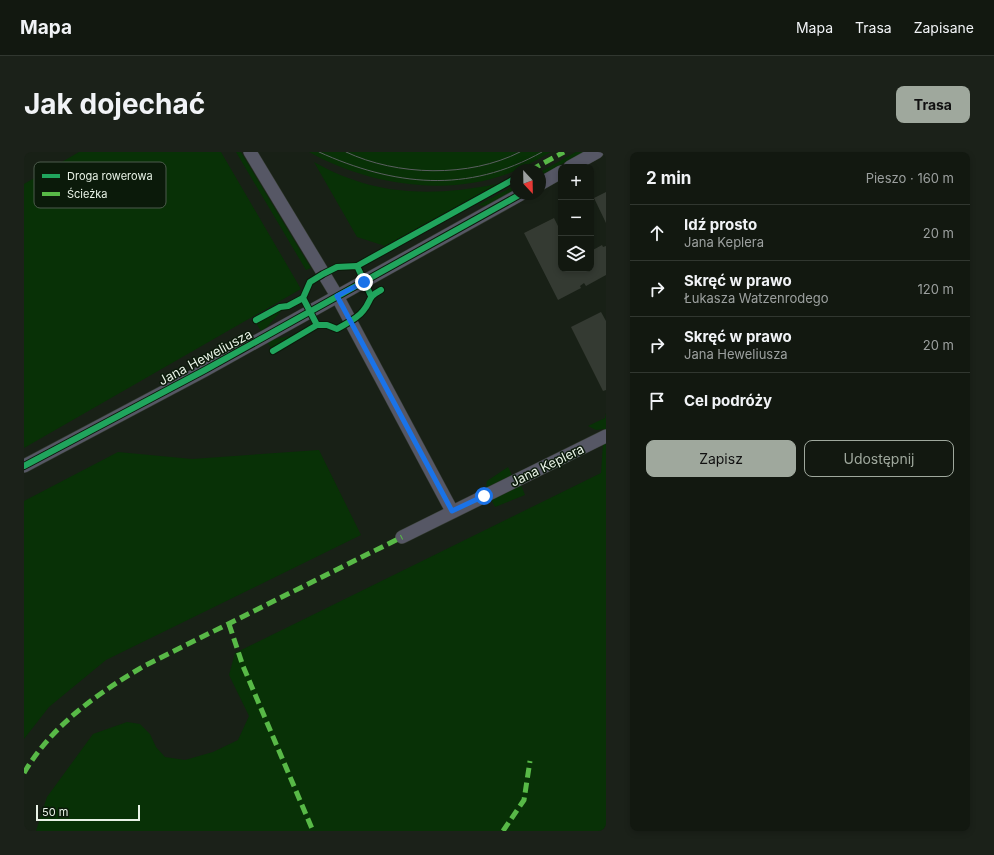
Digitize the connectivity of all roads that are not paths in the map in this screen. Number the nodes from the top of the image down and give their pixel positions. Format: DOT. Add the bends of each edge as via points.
graph roads {
  1 [pos="250,152"];
  2 [pos="597,152"];
  3 [pos="575,164"];
  4 [pos="558,174"];
  5 [pos="546,181"];
  6 [pos="510,200"];
  7 [pos="337,296"];
  8 [pos="606,436"];
  9 [pos="24,466"];
  10 [pos="452,511"];
  11 [pos="402,537"];
  1 -- 7 [label="street"];
  2 -- 3 [label="street"];
  4 -- 5 [label="street"];
  6 -- 7 [label="street, Jana Heweliusza"];
  7 -- 9 [label="street, Jana Heweliusza" via="205,370"];
  7 -- 10 [label="street"];
  8 -- 10 [label="street, Jana Keplera"];
  10 -- 11 [label="street, Jana Keplera"];
}
